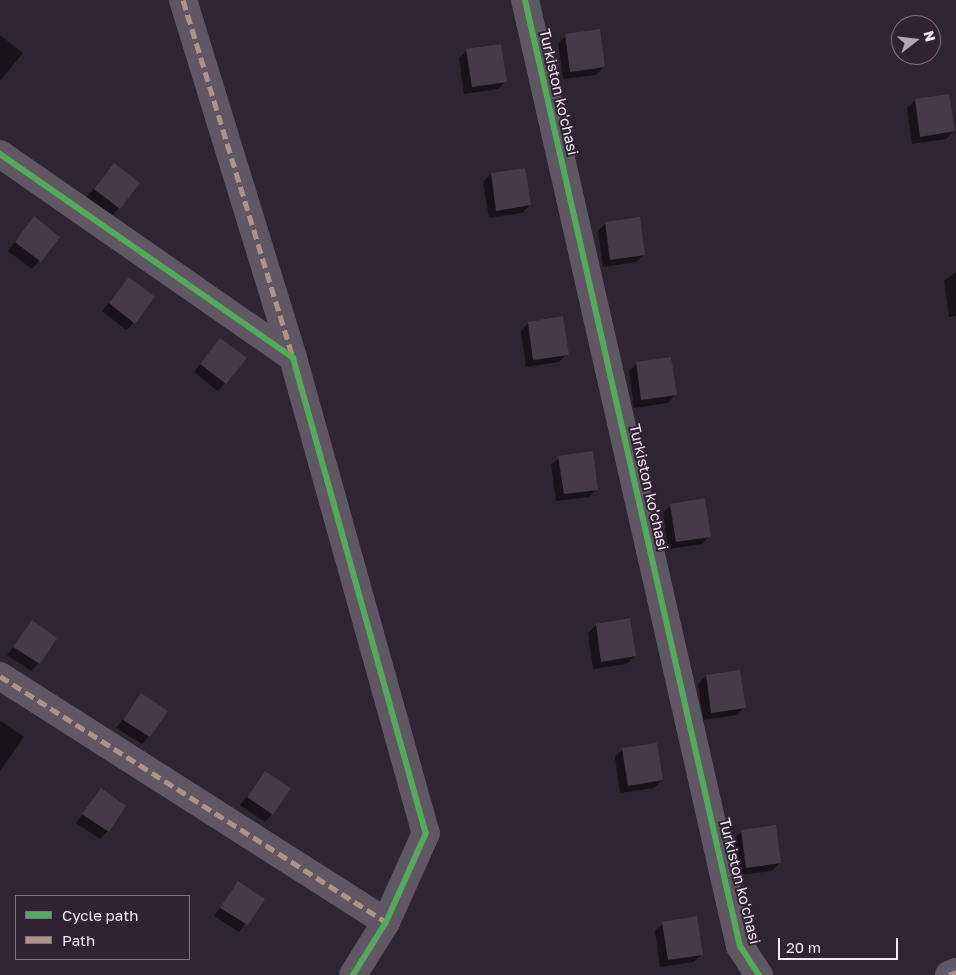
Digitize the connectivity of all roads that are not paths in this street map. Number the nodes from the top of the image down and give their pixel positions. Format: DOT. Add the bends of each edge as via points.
graph roads {
  1 [pos="183,0"];
  2 [pos="525,0"];
  3 [pos="0,154"];
  4 [pos="293,358"];
  5 [pos="0,676"];
  6 [pos="386,922"];
  7 [pos="956,972"];
  8 [pos="352,975"];
  9 [pos="760,975"];
  10 [pos="949,975"];
  1 -- 4 [label="street"];
  2 -- 9 [label="street, Turkiston ko'chasi" via="740,946"];
  3 -- 4 [label="street"];
  4 -- 6 [label="street" via="426,833"];
  5 -- 6 [label="street"];
  6 -- 8 [label="street"];
  7 -- 10 [label="street"];
}
